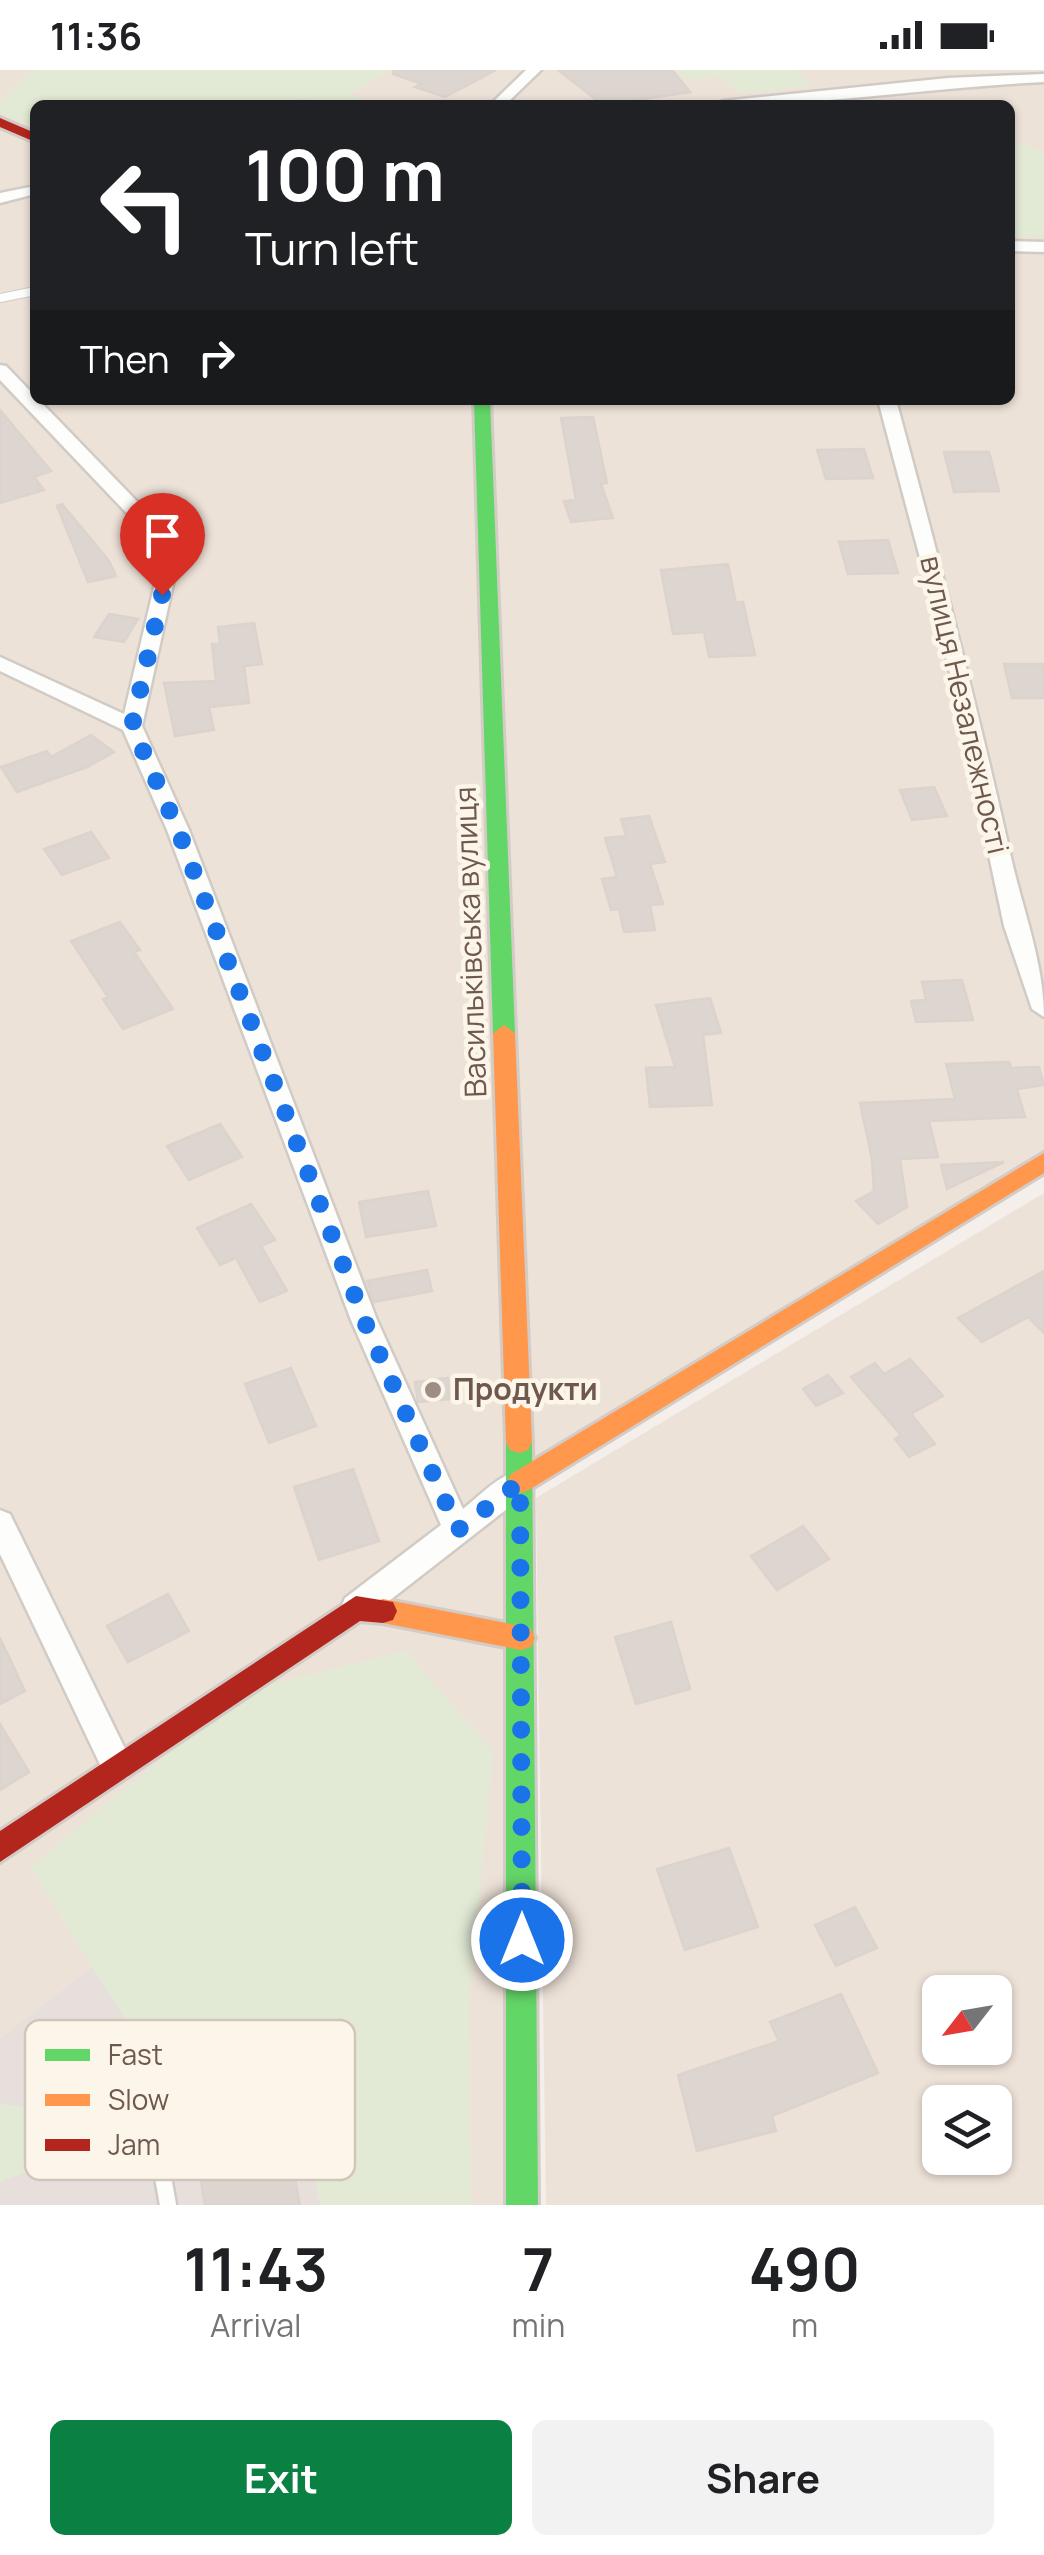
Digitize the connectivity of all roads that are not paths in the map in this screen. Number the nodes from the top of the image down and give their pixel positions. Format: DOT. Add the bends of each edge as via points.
graph roads {
  1 [pos="534,70"];
  2 [pos="1044,78"];
  3 [pos="503,100"];
  4 [pos="772,100"];
  5 [pos="0,122"];
  6 [pos="30,136"];
  7 [pos="30,191"];
  8 [pos="0,198"];
  9 [pos="1015,246"];
  10 [pos="1044,246"];
  11 [pos="30,292"];
  12 [pos="0,298"];
  13 [pos="0,370"];
  14 [pos="30,401"];
  15 [pos="34,405"];
  16 [pos="482,405"];
  17 [pos="888,405"];
  18 [pos="0,663"];
  19 [pos="132,726"];
  20 [pos="1044,1009"];
  21 [pos="1044,1162"];
  22 [pos="520,1482"];
  23 [pos="0,1523"];
  24 [pos="458,1530"];
  25 [pos="356,1608"];
  26 [pos="521,1638"];
  27 [pos="117,1766"];
  28 [pos="0,1848"];
  29 [pos="165,2180"];
  30 [pos="168,2205"];
  31 [pos="522,2205"];
  1 -- 3 [label="street"];
  2 -- 4 [label="street"];
  5 -- 6 [label="street"];
  7 -- 8 [label="street"];
  9 -- 10 [label="street"];
  11 -- 12 [label="lane"];
  13 -- 14 [label="street"];
  15 -- 19 [label="street" via="146,522 169,562"];
  16 -- 22 [label="street, Васильківська вулиця"];
  17 -- 20 [label="street, вулиця Незалежності" via="958,663 1014,926"];
  18 -- 19 [label="street"];
  19 -- 24 [label="street" via="178,830 364,1320"];
  21 -- 22 [label="street"];
  22 -- 24 [label="street"];
  22 -- 26 [label="street, Васильківська вулиця"];
  23 -- 27 [label="street"];
  24 -- 25 [label="street"];
  25 -- 26 [label="street"];
  25 -- 27 [label="street"];
  26 -- 31 [label="street, Васильківська вулиця"];
  27 -- 28 [label="street"];
  29 -- 30 [label="lane"];
}
